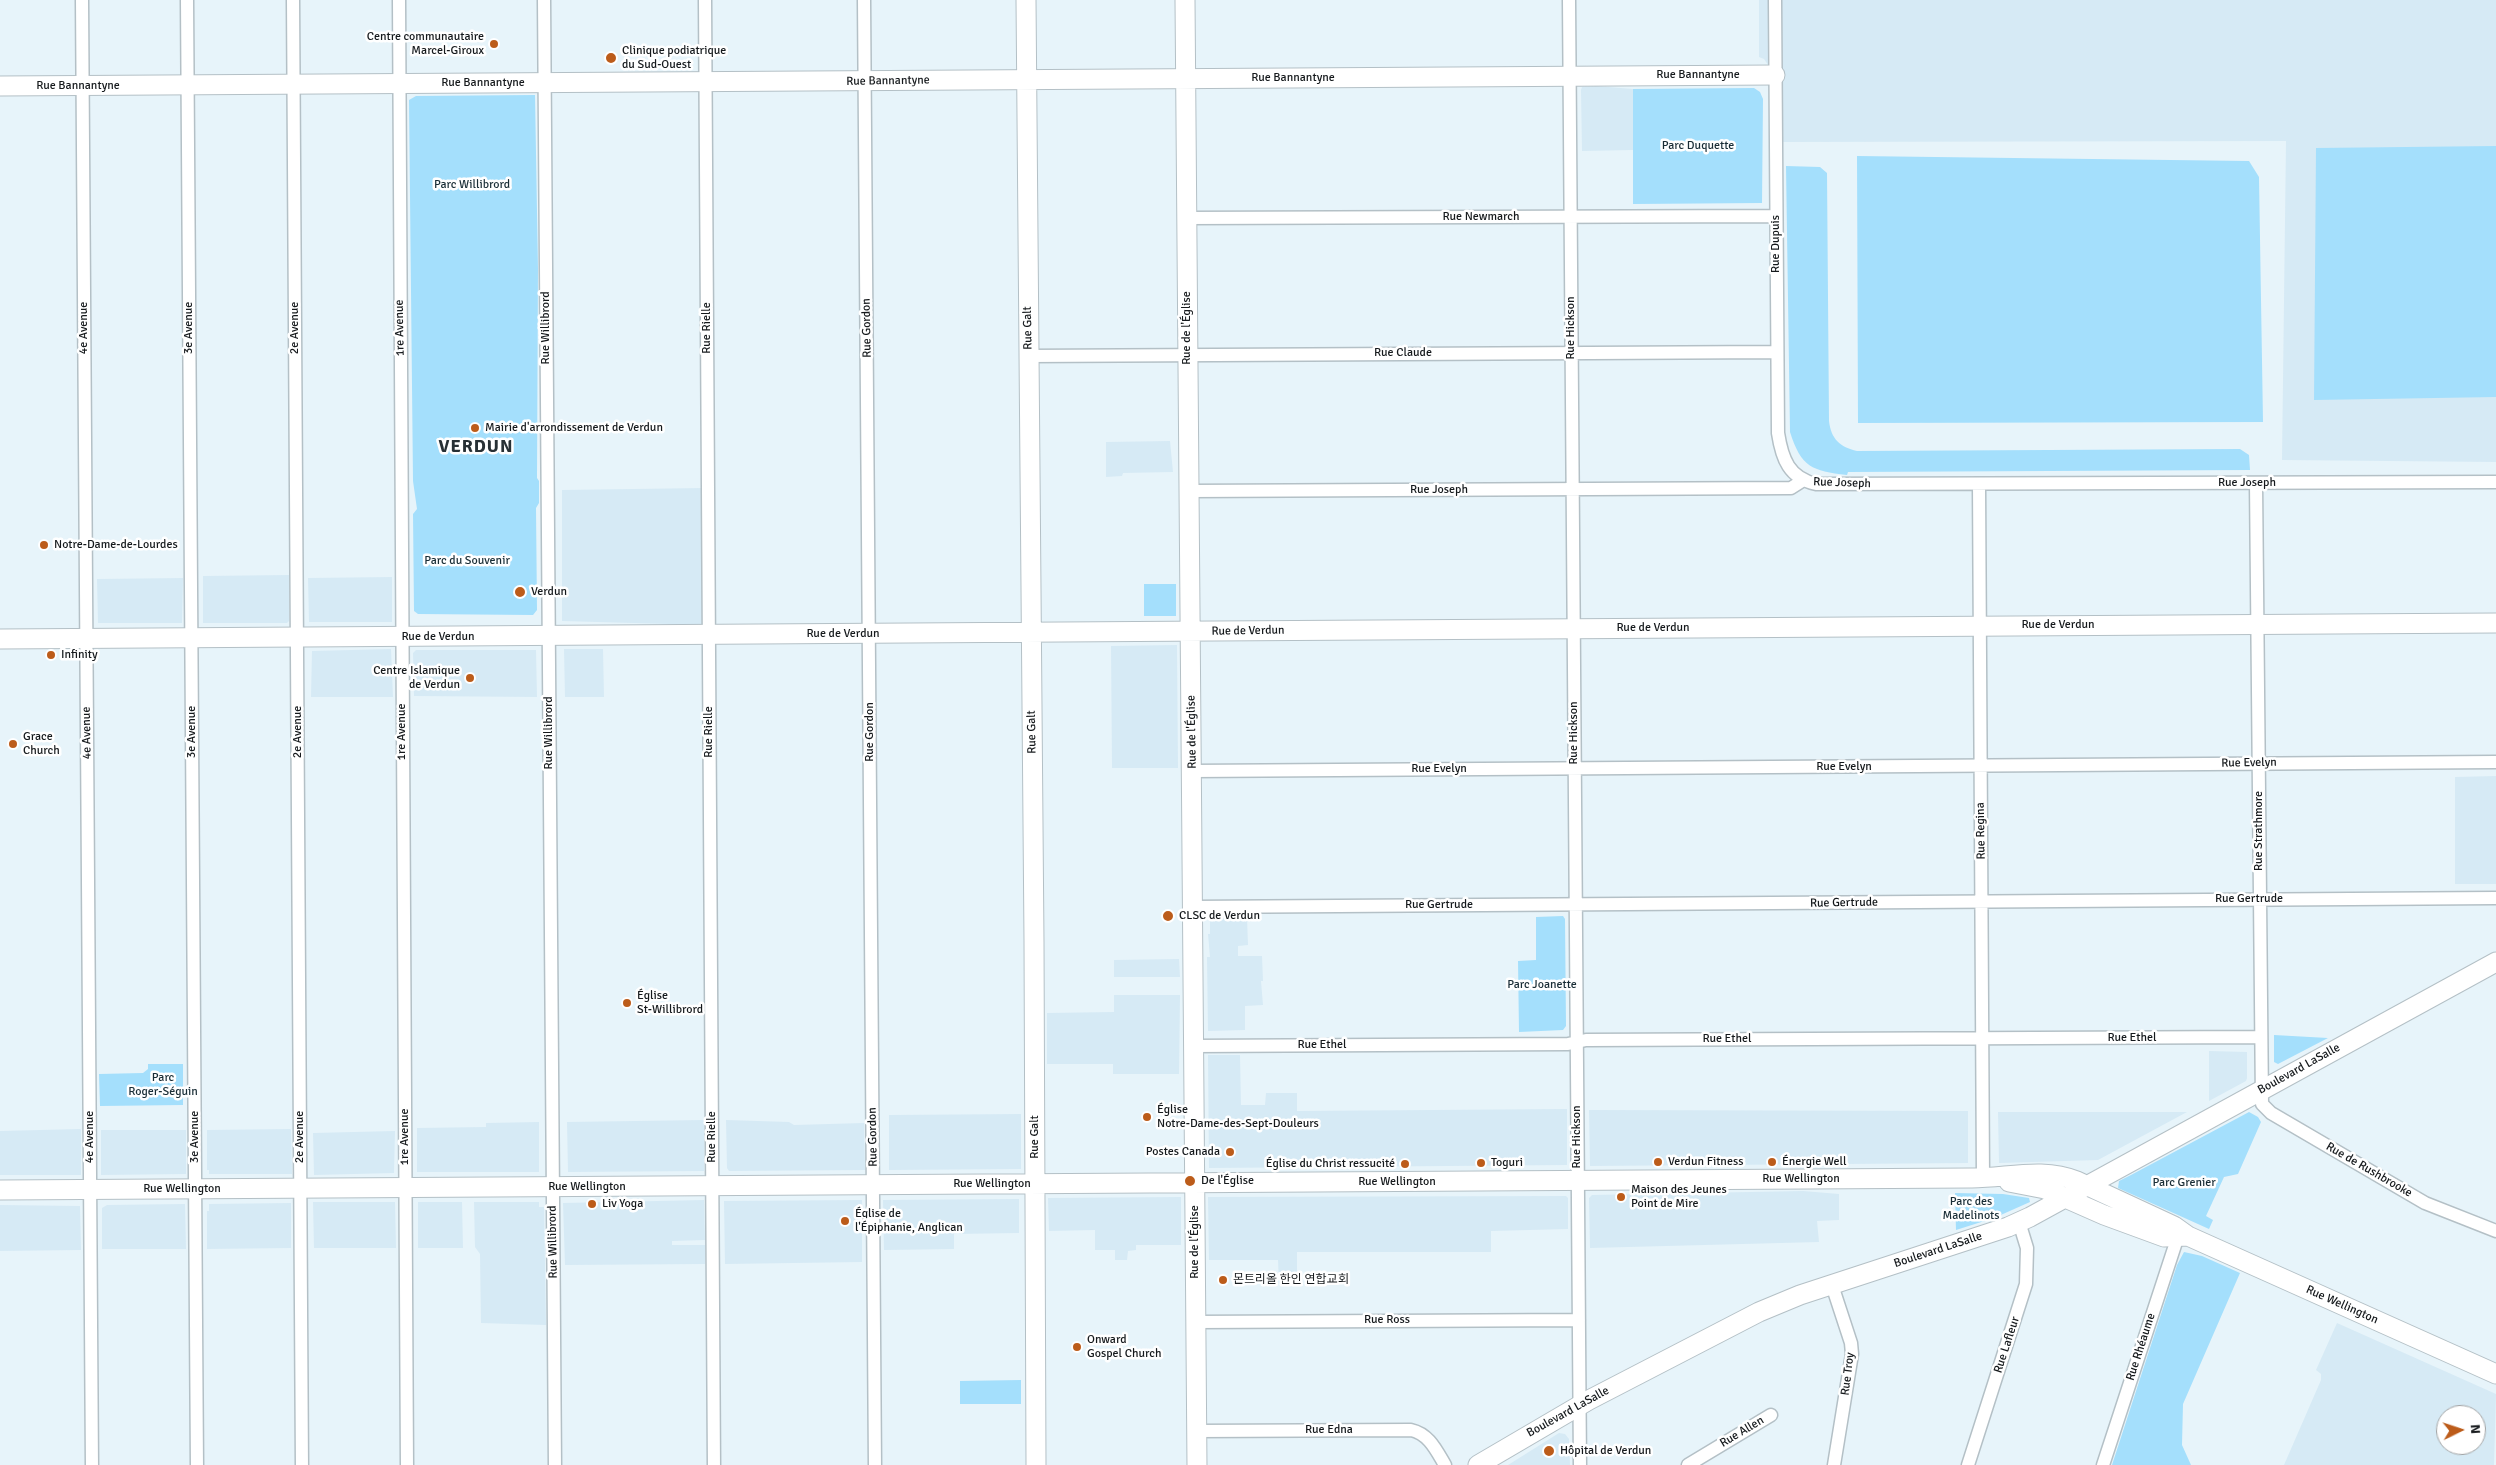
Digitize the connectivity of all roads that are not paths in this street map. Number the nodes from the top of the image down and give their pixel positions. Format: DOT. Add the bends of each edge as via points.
graph roads {
  1 [pos="82,0"];
  2 [pos="187,0"];
  3 [pos="293,0"];
  4 [pos="399,0"];
  5 [pos="544,0"];
  6 [pos="705,0"];
  7 [pos="864,0"];
  8 [pos="1026,0"];
  9 [pos="1184,0"];
  10 [pos="1568,0"];
  11 [pos="1775,0"];
  12 [pos="1775,75"];
  13 [pos="1569,76"];
  14 [pos="1185,79"];
  15 [pos="1026,80"];
  16 [pos="706,82"];
  17 [pos="865,82"];
  18 [pos="545,83"];
  19 [pos="399,84"];
  20 [pos="188,85"];
  21 [pos="293,85"];
  22 [pos="0,86"];
  23 [pos="82,86"];
  24 [pos="1570,216"];
  25 [pos="1776,216"];
  26 [pos="1186,218"];
  27 [pos="1571,352"];
  28 [pos="1777,352"];
  29 [pos="1188,354"];
  30 [pos="1028,356"];
  31 [pos="1802,481"];
  32 [pos="2496,482"];
  33 [pos="2256,483"];
  34 [pos="1979,484"];
  35 [pos="1572,489"];
  36 [pos="1190,491"];
  37 [pos="2496,623"];
  38 [pos="2258,624"];
  39 [pos="1978,625"];
  40 [pos="1574,628"];
  41 [pos="1191,632"];
  42 [pos="870,633"];
  43 [pos="1031,633"];
  44 [pos="708,634"];
  45 [pos="548,636"];
  46 [pos="192,637"];
  47 [pos="86,638"];
  48 [pos="297,638"];
  49 [pos="402,638"];
  50 [pos="0,639"];
  51 [pos="2496,762"];
  52 [pos="2258,763"];
  53 [pos="1980,766"];
  54 [pos="1575,769"];
  55 [pos="1192,771"];
  56 [pos="2496,898"];
  57 [pos="2260,899"];
  58 [pos="1981,902"];
  59 [pos="1576,905"];
  60 [pos="1193,907"];
  61 [pos="2496,962"];
  62 [pos="2260,1037"];
  63 [pos="1982,1038"];
  64 [pos="1577,1042"];
  65 [pos="1194,1046"];
  66 [pos="2261,1090"];
  67 [pos="1983,1178"];
  68 [pos="1578,1180"];
  69 [pos="1195,1183"];
  70 [pos="1036,1184"];
  71 [pos="873,1185"];
  72 [pos="712,1186"];
  73 [pos="2086,1186"];
  74 [pos="552,1187"];
  75 [pos="405,1188"];
  76 [pos="195,1189"];
  77 [pos="300,1189"];
  78 [pos="0,1190"];
  79 [pos="90,1190"];
  80 [pos="2066,1197"];
  81 [pos="2019,1222"];
  82 [pos="2496,1231"];
  83 [pos="2182,1234"];
  84 [pos="1832,1285"];
  85 [pos="1579,1320"];
  86 [pos="1196,1322"];
  87 [pos="2496,1374"];
  88 [pos="1579,1405"];
  89 [pos="1771,1415"];
  90 [pos="1196,1431"];
  91 [pos="92,1465"];
  92 [pos="197,1465"];
  93 [pos="302,1465"];
  94 [pos="407,1465"];
  95 [pos="555,1465"];
  96 [pos="714,1465"];
  97 [pos="875,1465"];
  98 [pos="1036,1465"];
  99 [pos="1197,1465"];
  100 [pos="1445,1465"];
  101 [pos="1478,1465"];
  102 [pos="1580,1465"];
  103 [pos="1688,1465"];
  104 [pos="1834,1465"];
  105 [pos="1968,1465"];
  106 [pos="2103,1465"];
  1 -- 23 [label="street, 4e Avenue"];
  2 -- 20 [label="street, 3e Avenue"];
  3 -- 21 [label="street, 2e Avenue"];
  4 -- 19 [label="street, 1re Avenue"];
  5 -- 18 [label="street, Rue Willibrord"];
  6 -- 16 [label="street, Rue Rielle"];
  7 -- 17 [label="street, Rue Gordon"];
  8 -- 15 [label="main road, Rue Galt"];
  9 -- 14 [label="main road, Rue de l'Église"];
  10 -- 13 [label="street, Rue Hickson"];
  11 -- 12 [label="street, Rue Dupuis"];
  12 -- 13 [label="main road, Rue Bannantyne"];
  12 -- 25 [label="street, Rue Dupuis"];
  13 -- 14 [label="main road, Rue Bannantyne"];
  13 -- 24 [label="street, Rue Hickson"];
  14 -- 15 [label="main road, Rue Bannantyne"];
  14 -- 26 [label="main road, Rue de l'Église"];
  15 -- 17 [label="main road, Rue Bannantyne"];
  15 -- 30 [label="main road, Rue Galt"];
  16 -- 17 [label="main road, Rue Bannantyne"];
  16 -- 18 [label="main road, Rue Bannantyne"];
  16 -- 44 [label="street, Rue Rielle"];
  17 -- 42 [label="street, Rue Gordon"];
  18 -- 19 [label="main road, Rue Bannantyne"];
  18 -- 45 [label="street, Rue Willibrord"];
  19 -- 21 [label="main road, Rue Bannantyne"];
  19 -- 49 [label="street, 1re Avenue"];
  20 -- 21 [label="main road, Rue Bannantyne"];
  20 -- 23 [label="main road, Rue Bannantyne"];
  20 -- 46 [label="street, 3e Avenue"];
  21 -- 48 [label="street, 2e Avenue"];
  22 -- 23 [label="main road, Rue Bannantyne"];
  23 -- 47 [label="street, 4e Avenue"];
  24 -- 25 [label="street, Rue Newmarch"];
  24 -- 26 [label="street, Rue Newmarch"];
  24 -- 27 [label="street, Rue Hickson"];
  25 -- 28 [label="street, Rue Dupuis"];
  26 -- 29 [label="main road, Rue de l'Église"];
  27 -- 28 [label="street, Rue Claude"];
  27 -- 29 [label="street, Rue Claude"];
  27 -- 35 [label="street, Rue Hickson"];
  28 -- 31 [label="street, Rue Dupuis" via="1780,448 1790,471"];
  29 -- 30 [label="street, Rue Claude"];
  29 -- 36 [label="main road, Rue de l'Église"];
  30 -- 43 [label="main road, Rue Galt"];
  31 -- 34 [label="street, Rue Joseph" via="1816,484"];
  31 -- 35 [label="street, Rue Joseph" via="1791,488"];
  32 -- 33 [label="street, Rue Joseph"];
  33 -- 34 [label="street, Rue Joseph"];
  33 -- 38 [label="street, Rue Strathmore"];
  34 -- 39 [label="street, Rue Regina"];
  35 -- 36 [label="street, Rue Joseph"];
  35 -- 40 [label="street, Rue Hickson"];
  36 -- 41 [label="main road, Rue de l'Église"];
  37 -- 38 [label="main road, Rue de Verdun"];
  38 -- 39 [label="main road, Rue de Verdun"];
  38 -- 52 [label="street, Rue Strathmore"];
  39 -- 40 [label="main road, Rue de Verdun"];
  39 -- 53 [label="street, Rue Regina"];
  40 -- 41 [label="main road, Rue de Verdun"];
  40 -- 54 [label="street, Rue Hickson"];
  41 -- 43 [label="main road, Rue de Verdun"];
  41 -- 55 [label="main road, Rue de l'Église"];
  42 -- 43 [label="main road, Rue de Verdun"];
  42 -- 44 [label="main road, Rue de Verdun"];
  42 -- 71 [label="street, Rue Gordon"];
  43 -- 70 [label="main road, Rue Galt"];
  44 -- 45 [label="main road, Rue de Verdun"];
  44 -- 72 [label="street, Rue Rielle"];
  45 -- 49 [label="main road, Rue de Verdun"];
  45 -- 74 [label="street, Rue Willibrord"];
  46 -- 47 [label="main road, Rue de Verdun"];
  46 -- 48 [label="main road, Rue de Verdun"];
  46 -- 76 [label="street, 3e Avenue"];
  47 -- 50 [label="main road, Rue de Verdun"];
  47 -- 79 [label="street, 4e Avenue"];
  48 -- 49 [label="main road, Rue de Verdun"];
  48 -- 77 [label="street, 2e Avenue"];
  49 -- 75 [label="street, 1re Avenue"];
  51 -- 52 [label="street, Rue Evelyn"];
  52 -- 53 [label="street, Rue Evelyn"];
  52 -- 57 [label="street, Rue Strathmore"];
  53 -- 54 [label="street, Rue Evelyn"];
  53 -- 58 [label="street, Rue Regina"];
  54 -- 55 [label="street, Rue Evelyn"];
  54 -- 59 [label="street, Rue Hickson"];
  55 -- 60 [label="main road, Rue de l'Église"];
  56 -- 57 [label="street, Rue Gertrude"];
  57 -- 58 [label="street, Rue Gertrude"];
  57 -- 62 [label="street, Rue Strathmore"];
  58 -- 59 [label="street, Rue Gertrude"];
  58 -- 63 [label="street, Rue Regina"];
  59 -- 60 [label="street, Rue Gertrude"];
  59 -- 64 [label="street, Rue Hickson"];
  60 -- 65 [label="main road, Rue de l'Église"];
  61 -- 66 [label="main road, Boulevard LaSalle"];
  62 -- 63 [label="street, Rue Ethel"];
  62 -- 66 [label="street, Rue Strathmore"];
  63 -- 64 [label="street, Rue Ethel"];
  63 -- 67 [label="street, Rue Regina"];
  64 -- 65 [label="street, Rue Ethel"];
  64 -- 68 [label="street, Rue Hickson"];
  65 -- 69 [label="main road, Rue de l'Église"];
  66 -- 73 [label="main road, Boulevard LaSalle"];
  66 -- 82 [label="street, Rue de Rushbrooke" via="2262,1104 2271,1113 2425,1204"];
  67 -- 68 [label="main road, Rue Wellington"];
  67 -- 73 [label="main road, Rue Wellington" via="2048,1173 2063,1175"];
  67 -- 80 [label="main road, Rue Wellington" via="2045,1189"];
  68 -- 69 [label="main road, Rue Wellington"];
  68 -- 85 [label="street, Rue Hickson"];
  69 -- 70 [label="main road, Rue Wellington"];
  69 -- 86 [label="main road, Rue de l'Église"];
  70 -- 71 [label="main road, Rue Wellington"];
  70 -- 98 [label="main road, Rue Galt"];
  71 -- 72 [label="main road, Rue Wellington"];
  71 -- 97 [label="street, Rue Gordon"];
  72 -- 74 [label="main road, Rue Wellington"];
  72 -- 96 [label="street, Rue Rielle"];
  73 -- 80 [label="main road, Boulevard LaSalle"];
  73 -- 83 [label="main road, Rue Wellington"];
  74 -- 75 [label="main road, Rue Wellington"];
  74 -- 95 [label="street, Rue Willibrord"];
  75 -- 77 [label="main road, Rue Wellington"];
  75 -- 94 [label="street, 1re Avenue"];
  76 -- 77 [label="main road, Rue Wellington"];
  76 -- 79 [label="main road, Rue Wellington"];
  76 -- 92 [label="street, 3e Avenue"];
  77 -- 93 [label="street, 2e Avenue"];
  78 -- 79 [label="main road, Rue Wellington"];
  79 -- 91 [label="street, 4e Avenue"];
  80 -- 81 [label="main road, Boulevard LaSalle"];
  80 -- 83 [label="main road, Rue Wellington" via="2164,1237"];
  81 -- 84 [label="main road, Boulevard LaSalle"];
  81 -- 105 [label="street, Rue Lafleur" via="2027,1248 2026,1284"];
  83 -- 87 [label="main road, Rue Wellington"];
  83 -- 106 [label="street, Rue Rhéaume"];
  84 -- 88 [label="main road, Boulevard LaSalle" via="1759,1312"];
  84 -- 104 [label="street, Rue Troy" via="1852,1354"];
  85 -- 86 [label="street, Rue Ross"];
  85 -- 88 [label="street, Rue Hickson"];
  86 -- 90 [label="main road, Rue de l'Église"];
  88 -- 101 [label="main road, Boulevard LaSalle"];
  88 -- 102 [label="street, Rue Hickson"];
  89 -- 103 [label="street, Rue Allen"];
  90 -- 99 [label="main road, Rue de l'Église"];
  90 -- 100 [label="street, Rue Edna" via="1411,1430 1421,1432 1428,1439"];
}
